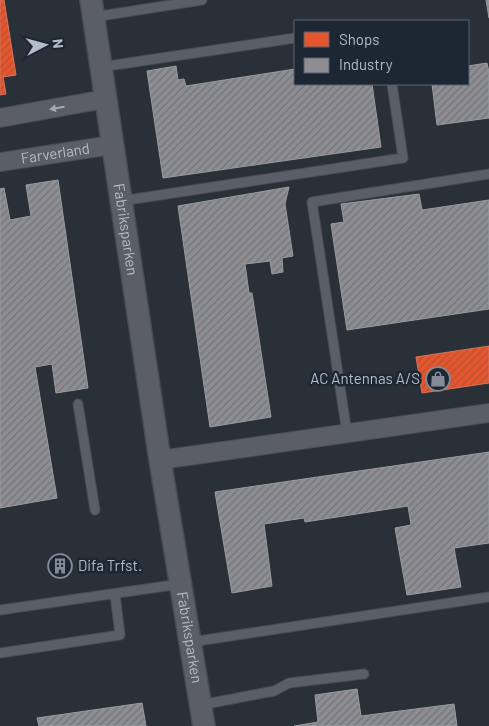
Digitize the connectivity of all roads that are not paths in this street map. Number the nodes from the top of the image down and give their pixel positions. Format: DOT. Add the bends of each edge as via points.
graph roads {
  1 [pos="202,0"];
  2 [pos="92,8"];
  3 [pos="294,38"];
  4 [pos="101,67"];
  5 [pos="392,85"];
  6 [pos="105,99"];
  7 [pos="0,118"];
  8 [pos="112,145"];
  9 [pos="0,162"];
  10 [pos="489,174"];
  11 [pos="121,201"];
  12 [pos="78,404"];
  13 [pos="489,413"];
  14 [pos="348,433"];
  15 [pos="160,460"];
  16 [pos="95,510"];
  17 [pos="181,584"];
  18 [pos="115,594"];
  19 [pos="489,597"];
  20 [pos="0,610"];
  21 [pos="190,642"];
  22 [pos="0,652"];
  23 [pos="364,674"];
  24 [pos="200,705"];
  25 [pos="204,726"];
  1 -- 2 [label="lane"];
  2 -- 4 [label="street, Fabriksparken"];
  3 -- 4 [label="lane"];
  4 -- 6 [label="street, Fabriksparken"];
  5 -- 11 [label="lane" via="402,158"];
  6 -- 7 [label="street, one-way"];
  6 -- 8 [label="street, Fabriksparken"];
  8 -- 9 [label="street, Farverland"];
  8 -- 11 [label="street, Fabriksparken"];
  10 -- 14 [label="lane" via="312,202"];
  11 -- 15 [label="street, Fabriksparken"];
  12 -- 16 [label="lane"];
  13 -- 14 [label="street"];
  14 -- 15 [label="street"];
  15 -- 17 [label="street, Fabriksparken"];
  17 -- 18 [label="lane"];
  17 -- 21 [label="street, Fabriksparken"];
  18 -- 20 [label="lane"];
  18 -- 22 [label="lane" via="120,635"];
  19 -- 21 [label="lane"];
  21 -- 24 [label="street, Fabriksparken"];
  23 -- 24 [label="lane" via="289,683 274,691"];
  24 -- 25 [label="street, Fabriksparken"];
}
